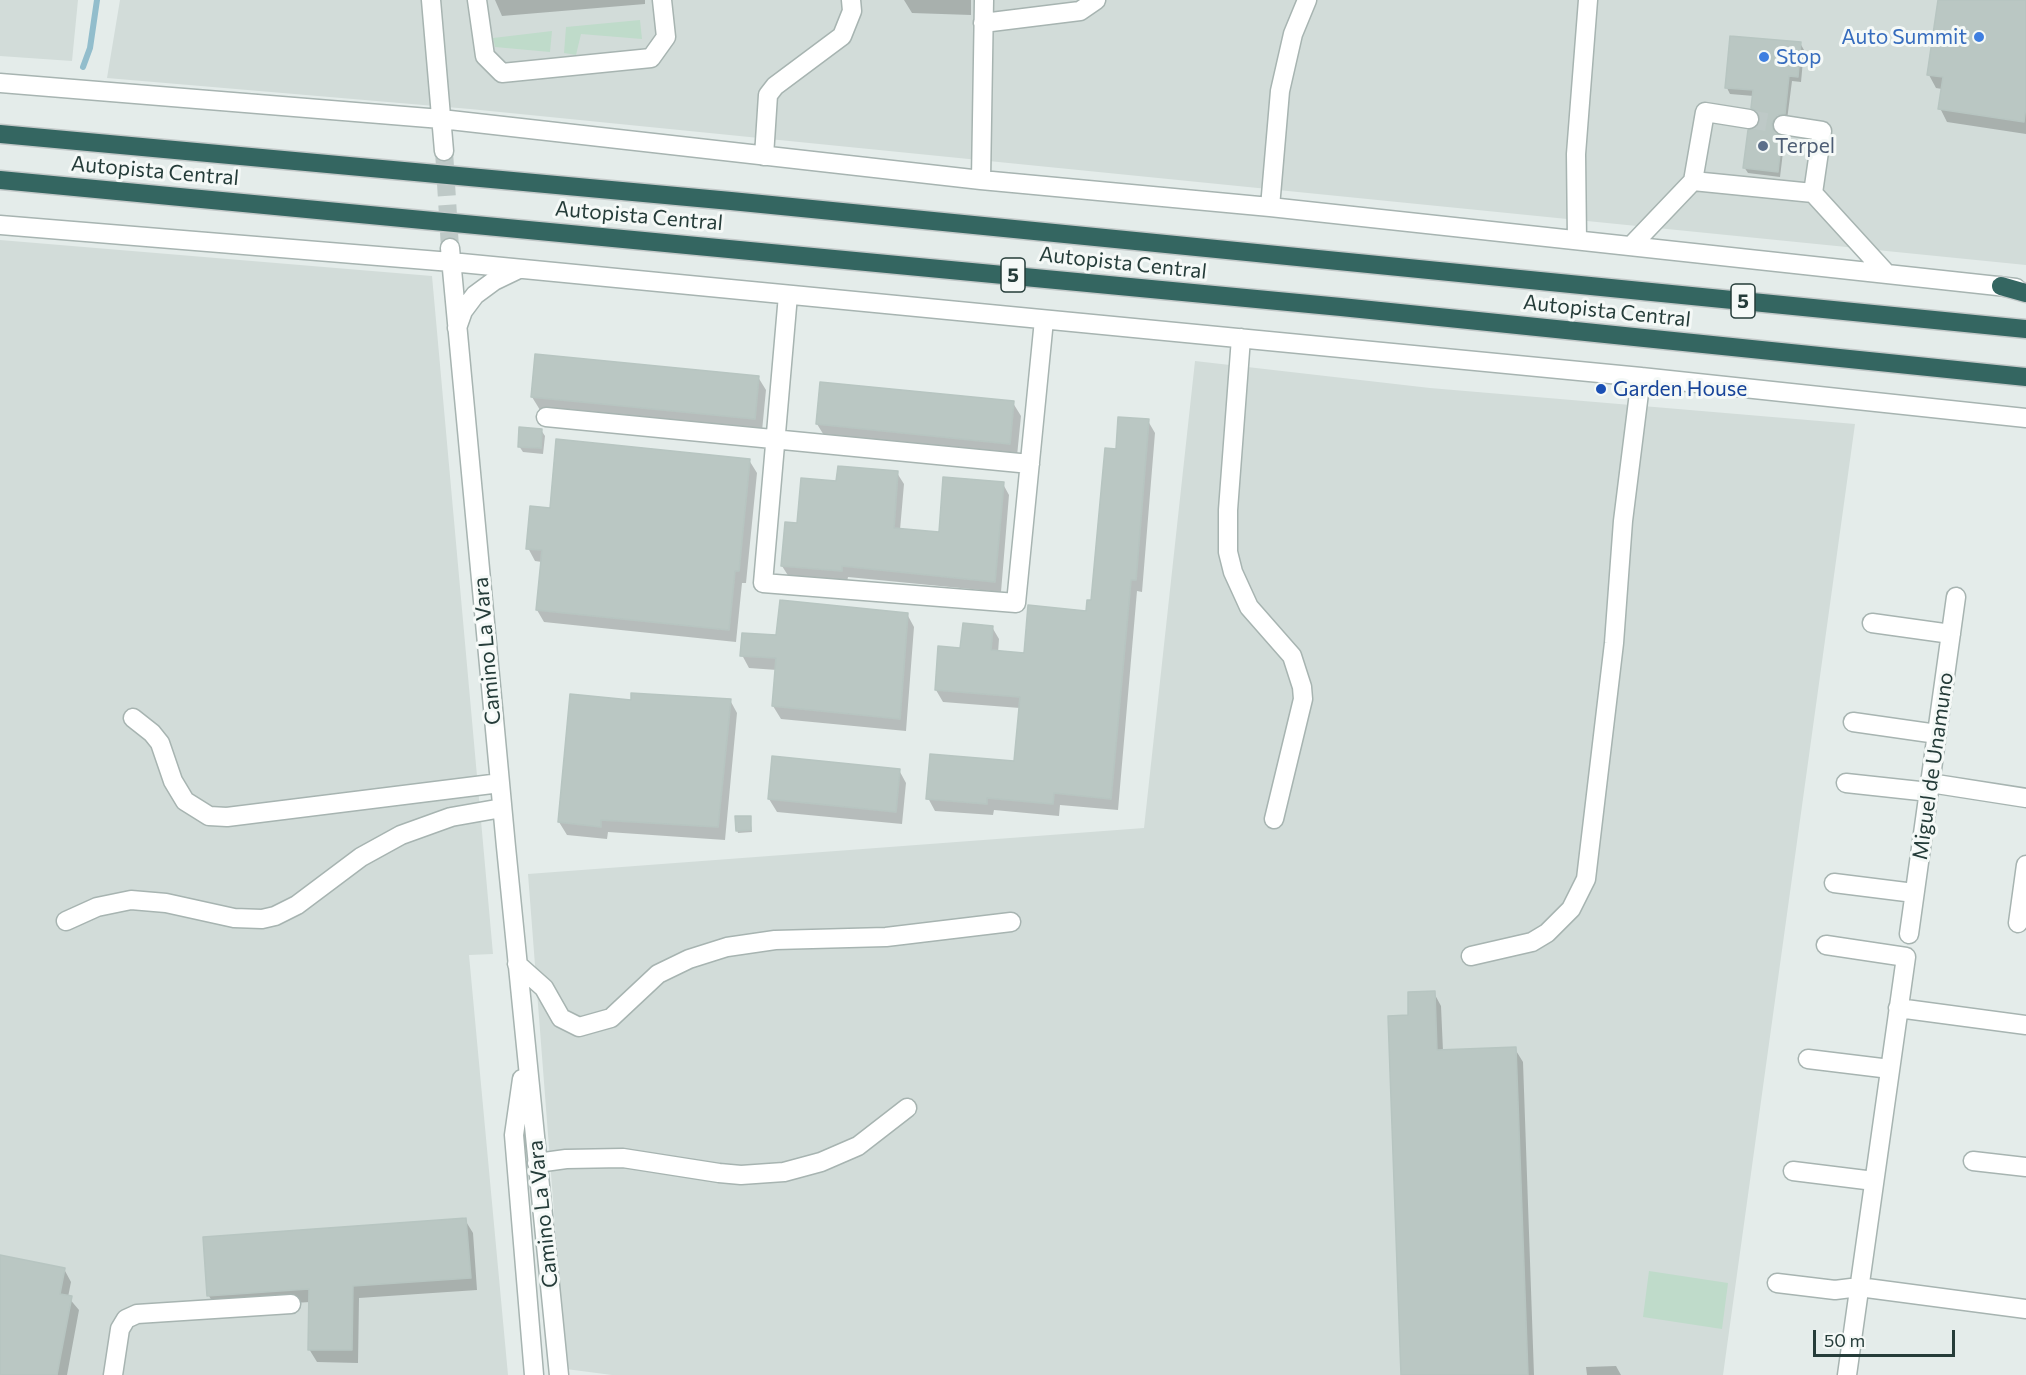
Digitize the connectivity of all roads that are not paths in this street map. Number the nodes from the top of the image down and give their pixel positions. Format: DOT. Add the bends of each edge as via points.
graph roads {
  1 [pos="431,0"];
  2 [pos="477,0"];
  3 [pos="662,0"];
  4 [pos="851,0"];
  5 [pos="984,0"];
  6 [pos="1096,0"];
  7 [pos="1307,0"];
  8 [pos="1588,0"];
  9 [pos="982,23"];
  10 [pos="0,83"];
  11 [pos="441,119"];
  12 [pos="1749,119"];
  13 [pos="1783,124"];
  14 [pos="0,134"];
  15 [pos="444,151"];
  16 [pos="765,156"];
  17 [pos="0,180"];
  18 [pos="981,180"];
  19 [pos="1693,181"];
  20 [pos="1813,193"];
  21 [pos="1270,207"];
  22 [pos="0,225"];
  23 [pos="1577,240"];
  24 [pos="1631,246"];
  25 [pos="450,255"];
  26 [pos="521,269"];
  27 [pos="1887,274"];
  28 [pos="2001,286"];
  29 [pos="2026,291"];
  30 [pos="788,295"];
  31 [pos="1044,320"];
  32 [pos="2026,329"];
  33 [pos="456,330"];
  34 [pos="1241,338"];
  35 [pos="1641,377"];
  36 [pos="2026,377"];
  37 [pos="546,417"];
  38 [pos="2026,418"];
  39 [pos="776,438"];
  40 [pos="1030,464"];
  41 [pos="1956,597"];
  42 [pos="1872,623"];
  43 [pos="1951,634"];
  44 [pos="133,718"];
  45 [pos="1853,722"];
  46 [pos="1937,734"];
  47 [pos="500,783"];
  48 [pos="1846,783"];
  49 [pos="1929,788"];
  50 [pos="2026,798"];
  51 [pos="502,808"];
  52 [pos="1275,819"];
  53 [pos="2026,865"];
  54 [pos="1834,883"];
  55 [pos="1914,893"];
  56 [pos="66,921"];
  57 [pos="1011,922"];
  58 [pos="2018,923"];
  59 [pos="1909,934"];
  60 [pos="1826,945"];
  61 [pos="1471,956"];
  62 [pos="517,964"];
  63 [pos="1898,1008"];
  64 [pos="2026,1025"];
  65 [pos="526,1054"];
  66 [pos="1808,1059"];
  67 [pos="1890,1069"];
  68 [pos="907,1108"];
  69 [pos="1972,1161"];
  70 [pos="537,1163"];
  71 [pos="2026,1167"];
  72 [pos="1793,1171"];
  73 [pos="1874,1181"];
  74 [pos="1777,1283"];
  75 [pos="1859,1287"];
  76 [pos="291,1304"];
  77 [pos="2026,1310"];
  78 [pos="113,1375"];
  79 [pos="534,1375"];
  80 [pos="559,1375"];
  81 [pos="1847,1375"];
  1 -- 11 [label="street"];
  2 -- 3 [label="street" via="485,56 502,73 651,58 666,37"];
  4 -- 16 [label="street" via="852,11 842,36 768,94"];
  5 -- 9 [label="street"];
  6 -- 9 [label="street" via="1080,11"];
  7 -- 21 [label="street" via="1293,34 1281,82"];
  8 -- 23 [label="street" via="1576,154"];
  9 -- 18 [label="street"];
  10 -- 11 [label="street"];
  11 -- 15 [label="street"];
  11 -- 16 [label="street"];
  12 -- 19 [label="street" via="1705,112"];
  13 -- 20 [label="street" via="1822,131"];
  14 -- 32 [label="highway, Autopista Central / 5" via="1061,233"];
  16 -- 18 [label="street"];
  17 -- 36 [label="highway, Autopista Central / 5" via="1341,307"];
  18 -- 21 [label="street"];
  19 -- 20 [label="street"];
  19 -- 24 [label="street"];
  20 -- 27 [label="street"];
  21 -- 23 [label="street"];
  22 -- 25 [label="street"];
  23 -- 24 [label="street"];
  24 -- 27 [label="street"];
  25 -- 26 [label="street"];
  25 -- 33 [label="street, Camino La Vara"];
  26 -- 30 [label="street"];
  26 -- 33 [label="street" via="494,281 475,296 463,311"];
  27 -- 28 [label="street"];
  28 -- 29 [label="highway"];
  30 -- 31 [label="street"];
  30 -- 39 [label="street"];
  31 -- 34 [label="street"];
  31 -- 40 [label="street"];
  33 -- 47 [label="street, Camino La Vara"];
  34 -- 35 [label="street"];
  34 -- 52 [label="street" via="1228,552 1249,607 1292,656 1303,699"];
  35 -- 38 [label="street"];
  35 -- 61 [label="street" via="1586,879 1571,909 1547,933 1532,942"];
  37 -- 39 [label="street"];
  39 -- 40 [label="street"];
  39 -- 40 [label="street" via="763,583 1016,603"];
  41 -- 43 [label="street, Miguel de Unamuno"];
  42 -- 43 [label="street"];
  43 -- 46 [label="street, Miguel de Unamuno"];
  44 -- 47 [label="street" via="160,743 173,781 185,801 209,816 227,817"];
  45 -- 46 [label="street"];
  46 -- 49 [label="street, Miguel de Unamuno"];
  47 -- 51 [label="street, Camino La Vara"];
  48 -- 49 [label="street"];
  49 -- 50 [label="street"];
  49 -- 55 [label="street, Miguel de Unamuno"];
  51 -- 56 [label="street" via="451,817 401,835 361,857 297,905 262,919 234,918 166,903 131,900 97,907"];
  51 -- 62 [label="street, Camino La Vara"];
  53 -- 58 [label="street"];
  54 -- 55 [label="street"];
  55 -- 59 [label="street, Miguel de Unamuno"];
  57 -- 62 [label="street" via="886,937 775,940 727,947 658,974 611,1018 579,1028 561,1018 544,988"];
  60 -- 63 [label="street" via="1906,957"];
  62 -- 65 [label="street, Camino La Vara"];
  63 -- 64 [label="street"];
  63 -- 67 [label="street"];
  65 -- 70 [label="street, Camino La Vara"];
  65 -- 79 [label="street, Camino La Vara" via="514,1135"];
  66 -- 67 [label="street"];
  67 -- 73 [label="street"];
  68 -- 70 [label="street" via="858,1146 784,1172 719,1173 623,1158 566,1158"];
  69 -- 71 [label="street"];
  70 -- 80 [label="street, Camino La Vara"];
  72 -- 73 [label="street"];
  73 -- 75 [label="street"];
  74 -- 75 [label="street" via="1835,1290"];
  75 -- 77 [label="street"];
  75 -- 81 [label="street"];
  76 -- 78 [label="street" via="137,1314 126,1319 120,1329"];
}
